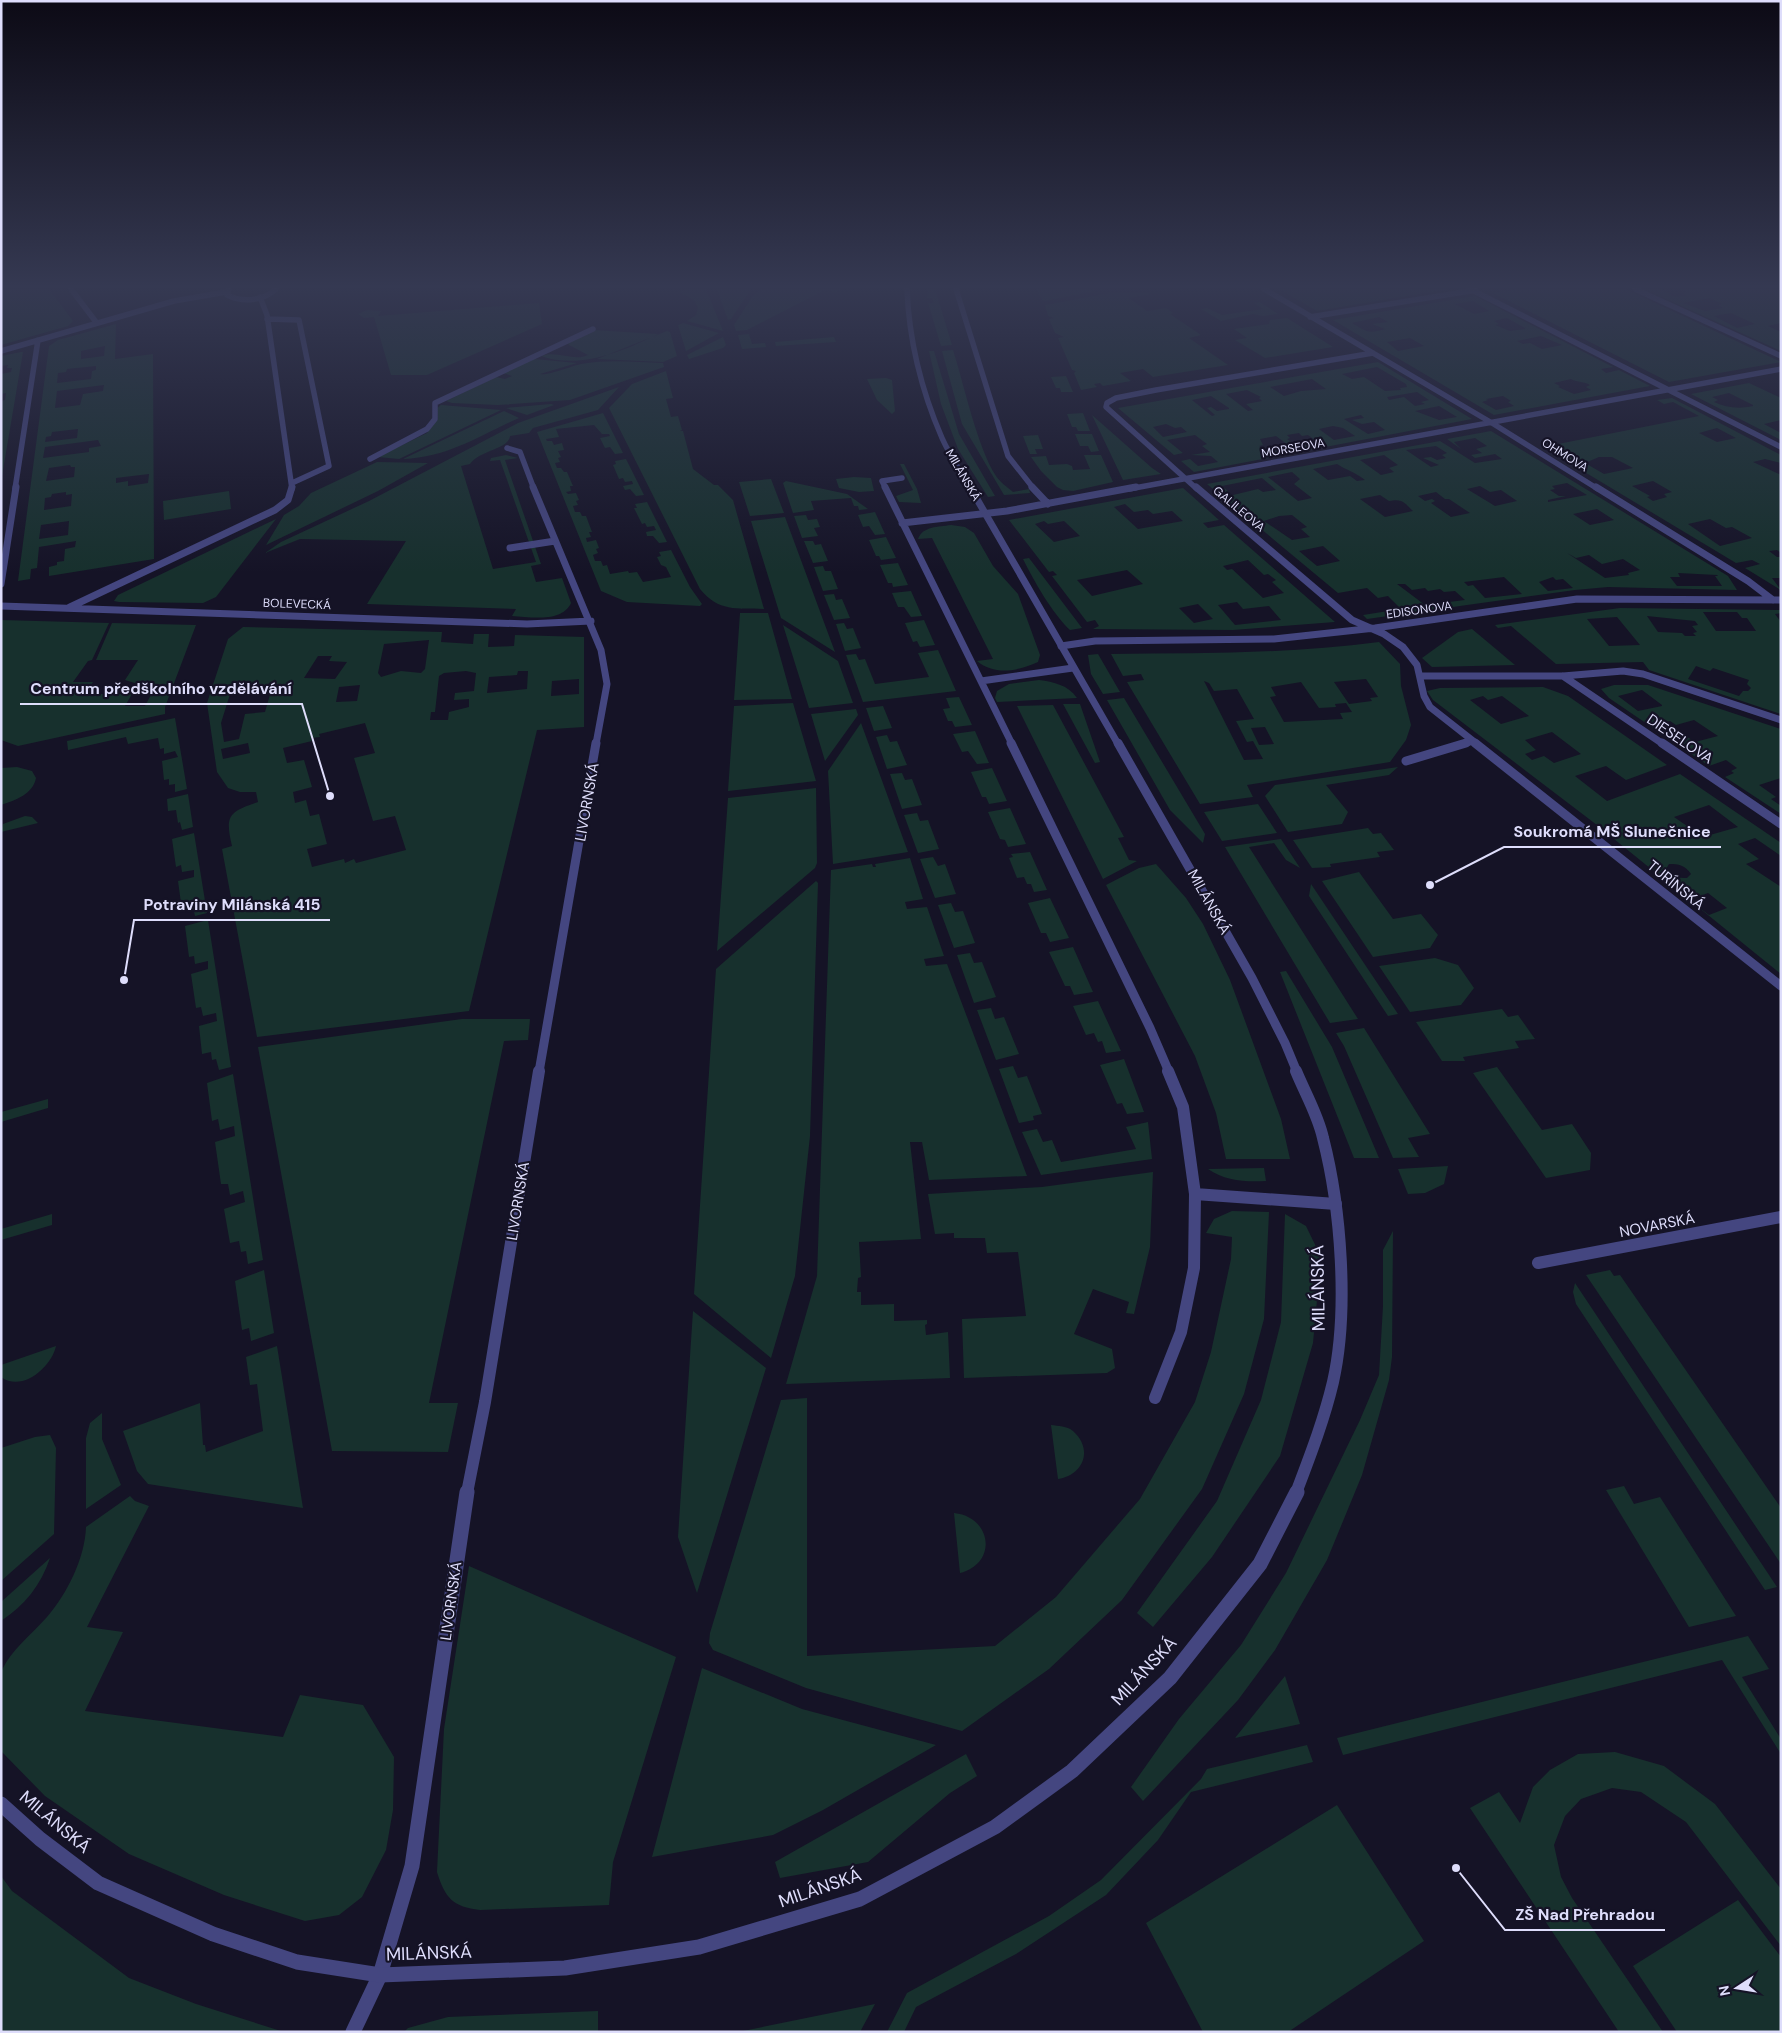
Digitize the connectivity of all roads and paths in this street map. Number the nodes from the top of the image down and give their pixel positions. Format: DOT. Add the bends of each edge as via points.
graph roads {
  1 [pos="31,384"];
  2 [pos="277,384"];
  3 [pos="313,384"];
  4 [pos="475,384"];
  5 [pos="925,384"];
  6 [pos="986,384"];
  7 [pos="1196,384"];
  8 [pos="1426,384"];
  9 [pos="1659,384"];
  10 [pos="1703,384"];
  11 [pos="1671,390"];
  12 [pos="1492,422"];
  13 [pos="1781,446"];
  14 [pos="507,448"];
  15 [pos="370,458"];
  16 [pos="902,478"];
  17 [pos="1186,479"];
  18 [pos="292,483"];
  19 [pos="1048,504"];
  20 [pos="986,514"];
  21 [pos="902,523"];
  22 [pos="555,541"];
  23 [pos="510,548"];
  24 [pos="1,584"];
  25 [pos="1777,600"];
  26 [pos="1,606"];
  27 [pos="67,608"];
  28 [pos="591,621"];
  29 [pos="1375,628"];
  30 [pos="1061,646"];
  31 [pos="1073,668"];
  32 [pos="1420,676"];
  33 [pos="1563,676"];
  34 [pos="981,681"];
  35 [pos="1781,720"];
  36 [pos="1473,741"];
  37 [pos="1406,761"];
  38 [pos="1781,824"];
  39 [pos="1781,986"];
  40 [pos="1195,1194"];
  41 [pos="1336,1204"];
  42 [pos="1781,1217"];
  43 [pos="1538,1262"];
  44 [pos="1154,1398"];
  45 [pos="1,1804"];
  46 [pos="380,1975"];
  47 [pos="353,2032"];
  1 -- 24 [label="street"];
  2 -- 18 [label="street"];
  3 -- 18 [label="street" via="330,466"];
  4 -- 15 [label="street" via="435,403 435,419 427,429"];
  5 -- 20 [label="street, MILÁNSKÁ" via="932,414 951,455"];
  6 -- 19 [label="street" via="1008,456"];
  7 -- 17 [label="street, GALILEOVA" via="1116,398 1107,403 1107,410"];
  8 -- 12 [label="street, OHMOVA"];
  9 -- 11 [label="street"];
  10 -- 11 [label="street, MORSEOVA"];
  11 -- 12 [label="street, MORSEOVA"];
  11 -- 13 [label="street"];
  12 -- 17 [label="street, MORSEOVA"];
  12 -- 25 [label="street, OHMOVA"];
  14 -- 22 [label="street, LIVORNSKÁ" via="520,452"];
  16 -- 21 [label="street" via="882,480"];
  17 -- 19 [label="street, MORSEOVA"];
  17 -- 29 [label="street, GALILEOVA" via="1352,620"];
  18 -- 27 [label="street" via="289,502 275,510"];
  19 -- 20 [label="street, MORSEOVA"];
  20 -- 21 [label="street, MILÁNSKÁ"];
  20 -- 30 [label="street, MILÁNSKÁ"];
  21 -- 34 [label="street"];
  22 -- 23 [label="street"];
  22 -- 28 [label="street, LIVORNSKÁ"];
  25 -- 29 [label="street, EDISONOVA" via="1577,599"];
  26 -- 27 [label="street, BOLEVECKÁ"];
  27 -- 28 [label="street, BOLEVECKÁ" via="528,624"];
  28 -- 46 [label="street, LIVORNSKÁ" via="601,646 607,684 550,1002 485,1402 467,1491 412,1866"];
  29 -- 30 [label="street, EDISONOVA" via="1274,639 1095,641"];
  29 -- 32 [label="street" via="1404,646"];
  30 -- 31 [label="street, MILÁNSKÁ"];
  31 -- 34 [label="street"];
  31 -- 41 [label="street, MILÁNSKÁ" via="1160,814 1285,1043 1323,1136"];
  32 -- 33 [label="street"];
  32 -- 36 [label="street" via="1425,701"];
  33 -- 35 [label="street" via="1623,671 1643,674"];
  33 -- 38 [label="street, DIESELOVA"];
  34 -- 40 [label="street" via="1141,1010 1183,1107"];
  36 -- 37 [label="street"];
  36 -- 39 [label="street, TURÍNSKÁ"];
  40 -- 41 [label="street"];
  40 -- 44 [label="street" via="1194,1268 1181,1332"];
  41 -- 46 [label="street, MILÁNSKÁ" via="1341,1327 1333,1380 1321,1426 1293,1502 1260,1564 1170,1678 1072,1771 995,1828 860,1899 699,1947 565,1968"];
  42 -- 43 [label="street, NOVARSKÁ"];
  45 -- 46 [label="street, MILÁNSKÁ" via="40,1839 98,1883 213,1934 269,1953 297,1962"];
  46 -- 47 [label="street, LIVORNSKÁ"];
}
